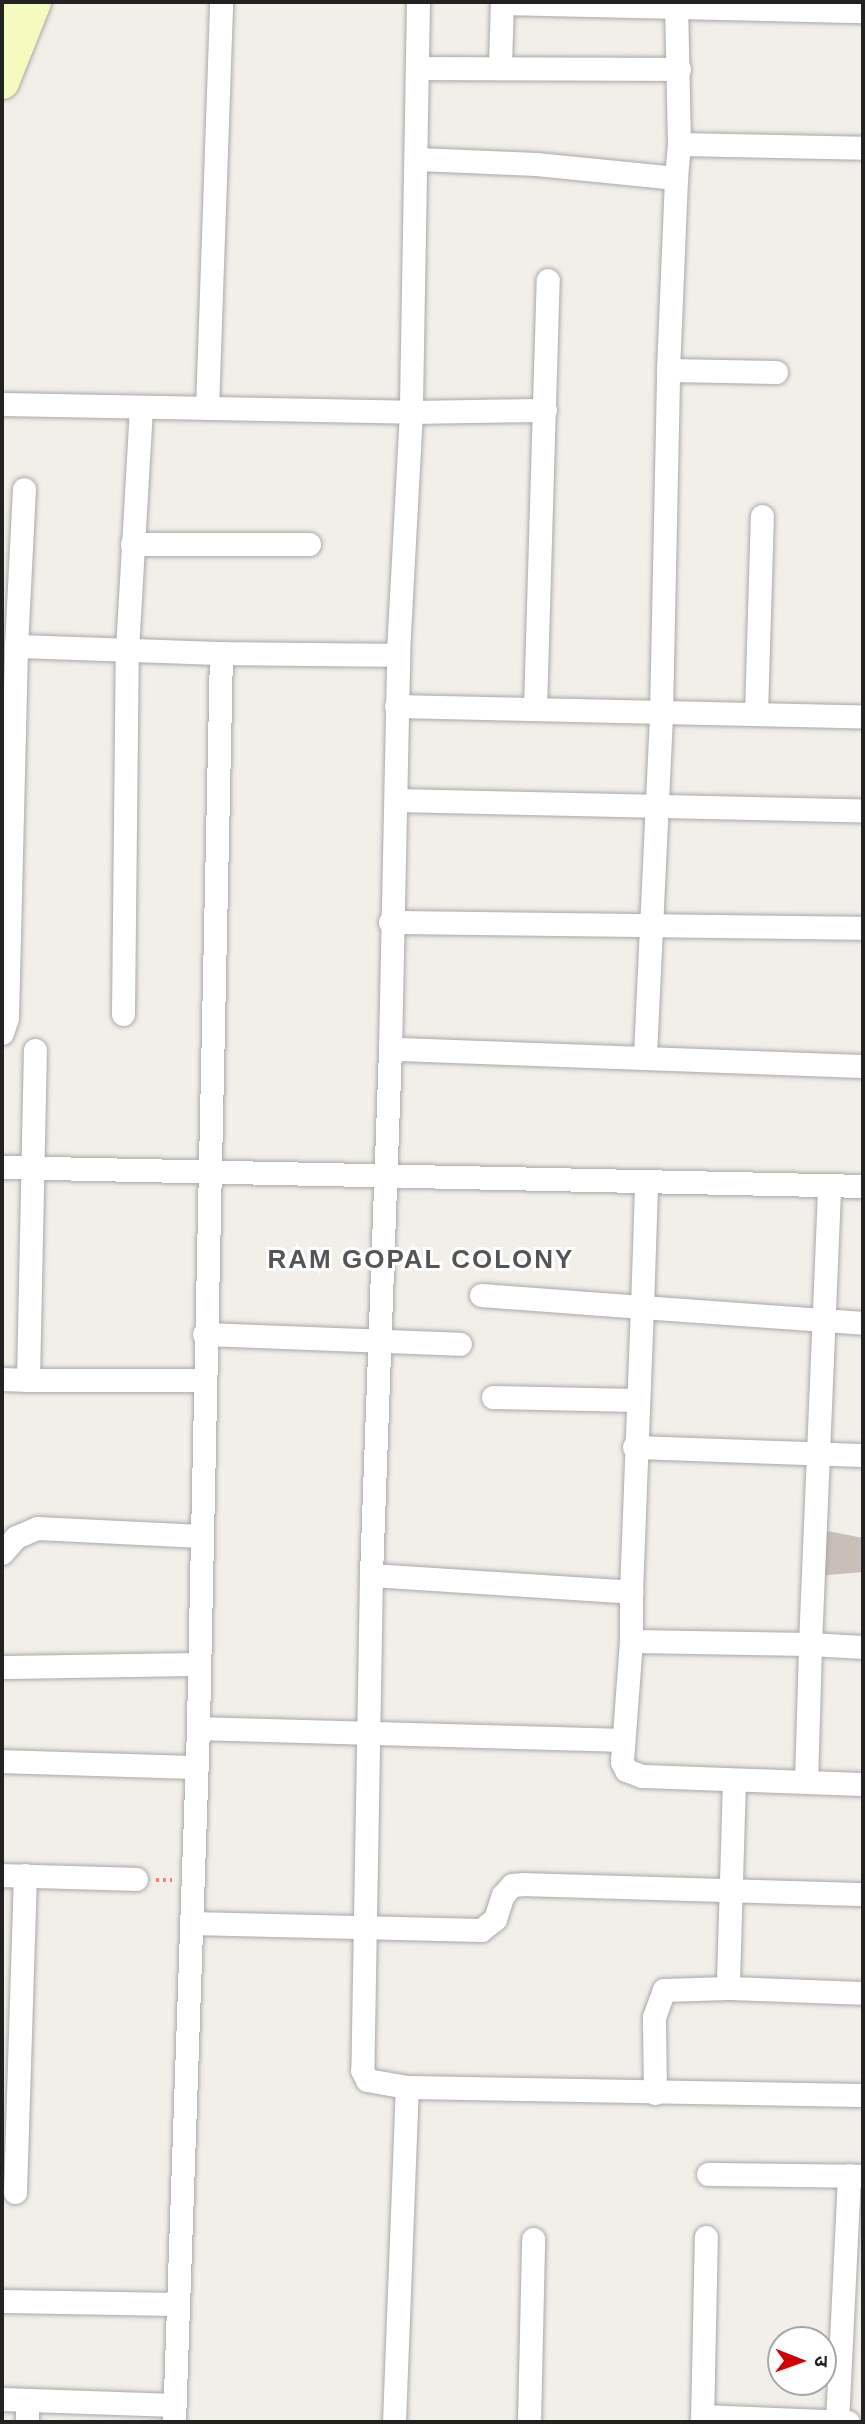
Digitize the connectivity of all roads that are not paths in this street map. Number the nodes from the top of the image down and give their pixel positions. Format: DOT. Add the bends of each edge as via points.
graph roads {
  1 [pos="9,2"];
  2 [pos="34,2"];
  3 [pos="221,2"];
  4 [pos="418,2"];
  5 [pos="502,2"];
  6 [pos="676,4"];
  7 [pos="863,11"];
  8 [pos="2,19"];
  9 [pos="500,65"];
  10 [pos="418,68"];
  11 [pos="679,69"];
  12 [pos="2,82"];
  13 [pos="679,144"];
  14 [pos="863,148"];
  15 [pos="418,159"];
  16 [pos="676,178"];
  17 [pos="548,280"];
  18 [pos="668,370"];
  19 [pos="776,372"];
  20 [pos="2,404"];
  21 [pos="141,407"];
  22 [pos="207,408"];
  23 [pos="545,410"];
  24 [pos="411,412"];
  25 [pos="24,489"];
  26 [pos="762,516"];
  27 [pos="132,544"];
  28 [pos="309,544"];
  29 [pos="16,646"];
  30 [pos="127,650"];
  31 [pos="221,653"];
  32 [pos="398,655"];
  33 [pos="396,706"];
  34 [pos="535,708"];
  35 [pos="661,713"];
  36 [pos="756,714"];
  37 [pos="863,717"];
  38 [pos="396,800"];
  39 [pos="657,809"];
  40 [pos="863,811"];
  41 [pos="390,922"];
  42 [pos="653,927"];
  43 [pos="863,928"];
  44 [pos="123,1014"];
  45 [pos="2,1033"];
  46 [pos="390,1049"];
  47 [pos="34,1050"];
  48 [pos="645,1055"];
  49 [pos="863,1066"];
  50 [pos="2,1167"];
  51 [pos="33,1167"];
  52 [pos="208,1174"];
  53 [pos="385,1174"];
  54 [pos="646,1184"];
  55 [pos="829,1185"];
  56 [pos="863,1186"];
  57 [pos="481,1295"];
  58 [pos="642,1307"];
  59 [pos="820,1319"];
  60 [pos="863,1323"];
  61 [pos="204,1334"];
  62 [pos="377,1342"];
  63 [pos="460,1344"];
  64 [pos="2,1379"];
  65 [pos="28,1380"];
  66 [pos="204,1380"];
  67 [pos="493,1397"];
  68 [pos="636,1400"];
  69 [pos="634,1447"];
  70 [pos="817,1454"];
  71 [pos="863,1455"];
  72 [pos="201,1536"];
  73 [pos="2,1553"];
  74 [pos="370,1576"];
  75 [pos="631,1592"];
  76 [pos="631,1641"];
  77 [pos="810,1644"];
  78 [pos="863,1647"];
  79 [pos="199,1664"];
  80 [pos="2,1667"];
  81 [pos="198,1728"];
  82 [pos="368,1733"];
  83 [pos="623,1740"];
  84 [pos="2,1761"];
  85 [pos="197,1767"];
  86 [pos="734,1780"];
  87 [pos="806,1783"];
  88 [pos="863,1784"];
  89 [pos="2,1875"];
  90 [pos="25,1875"];
  91 [pos="136,1880"];
  92 [pos="729,1889"];
  93 [pos="863,1894"];
  94 [pos="191,1923"];
  95 [pos="367,1930"];
  96 [pos="728,1989"];
  97 [pos="863,1993"];
  98 [pos="407,2087"];
  99 [pos="655,2093"];
  100 [pos="863,2095"];
  101 [pos="708,2174"];
  102 [pos="856,2176"];
  103 [pos="15,2192"];
  104 [pos="706,2237"];
  105 [pos="533,2239"];
  106 [pos="2,2301"];
  107 [pos="178,2304"];
  108 [pos="2,2399"];
  109 [pos="27,2411"];
  110 [pos="79,2412"];
  111 [pos="174,2414"];
  112 [pos="702,2419"];
  113 [pos="394,2422"];
  114 [pos="529,2422"];
  115 [pos="837,2422"];
  116 [pos="848,2422"];
  1 -- 8 [label="main road"];
  2 -- 12 [label="main road"];
  3 -- 22 [label="street"];
  4 -- 10 [label="street"];
  5 -- 6 [label="street"];
  5 -- 9 [label="street"];
  6 -- 7 [label="street"];
  6 -- 11 [label="street"];
  9 -- 10 [label="street"];
  9 -- 11 [label="street"];
  10 -- 15 [label="street"];
  11 -- 13 [label="street"];
  13 -- 14 [label="street"];
  13 -- 16 [label="street"];
  15 -- 16 [label="street" via="536,164"];
  15 -- 24 [label="street"];
  16 -- 18 [label="street"];
  17 -- 23 [label="street"];
  18 -- 19 [label="street"];
  18 -- 35 [label="street"];
  20 -- 21 [label="street"];
  21 -- 22 [label="street"];
  21 -- 27 [label="street"];
  22 -- 24 [label="street"];
  23 -- 24 [label="street"];
  23 -- 34 [label="street"];
  24 -- 32 [label="street"];
  25 -- 29 [label="street"];
  26 -- 36 [label="street"];
  27 -- 28 [label="street"];
  27 -- 30 [label="street"];
  29 -- 30 [label="street"];
  29 -- 45 [label="street" via="7,1018"];
  30 -- 31 [label="street"];
  30 -- 44 [label="street"];
  31 -- 32 [label="street"];
  31 -- 52 [label="street"];
  32 -- 33 [label="street"];
  33 -- 34 [label="street"];
  33 -- 38 [label="street"];
  34 -- 35 [label="street"];
  35 -- 36 [label="street"];
  35 -- 39 [label="street"];
  36 -- 37 [label="street"];
  38 -- 39 [label="street"];
  38 -- 41 [label="street"];
  39 -- 40 [label="street"];
  39 -- 42 [label="street"];
  41 -- 42 [label="street"];
  41 -- 46 [label="street"];
  42 -- 43 [label="street"];
  42 -- 48 [label="street"];
  46 -- 48 [label="street"];
  46 -- 53 [label="street"];
  47 -- 51 [label="street"];
  48 -- 49 [label="street"];
  50 -- 51 [label="street"];
  51 -- 52 [label="street"];
  51 -- 65 [label="street"];
  52 -- 53 [label="street"];
  52 -- 61 [label="street"];
  53 -- 54 [label="street"];
  53 -- 62 [label="street"];
  54 -- 55 [label="street"];
  54 -- 58 [label="street"];
  55 -- 56 [label="street"];
  55 -- 59 [label="street"];
  57 -- 58 [label="street"];
  58 -- 59 [label="street"];
  58 -- 68 [label="street"];
  59 -- 60 [label="street"];
  59 -- 70 [label="street"];
  61 -- 62 [label="street"];
  61 -- 66 [label="street"];
  62 -- 63 [label="street"];
  62 -- 74 [label="street"];
  64 -- 65 [label="street"];
  65 -- 66 [label="street"];
  66 -- 72 [label="street"];
  67 -- 68 [label="street"];
  68 -- 69 [label="street"];
  69 -- 70 [label="street"];
  69 -- 75 [label="street"];
  70 -- 71 [label="street"];
  70 -- 77 [label="street"];
  72 -- 73 [label="street" via="37,1528 16,1537"];
  72 -- 79 [label="street"];
  74 -- 75 [label="street"];
  74 -- 82 [label="street"];
  75 -- 76 [label="street"];
  76 -- 77 [label="street"];
  76 -- 83 [label="street"];
  77 -- 78 [label="street"];
  77 -- 87 [label="street"];
  79 -- 80 [label="street"];
  79 -- 81 [label="street"];
  81 -- 82 [label="street"];
  81 -- 85 [label="street"];
  82 -- 83 [label="street"];
  82 -- 95 [label="street"];
  83 -- 86 [label="street" via="622,1762 634,1775"];
  84 -- 85 [label="street"];
  85 -- 94 [label="street"];
  86 -- 87 [label="street"];
  86 -- 92 [label="street"];
  87 -- 88 [label="street"];
  89 -- 90 [label="street"];
  90 -- 91 [label="street"];
  90 -- 103 [label="street"];
  92 -- 93 [label="street"];
  92 -- 95 [label="street" via="512,1885 503,1895 495,1919 481,1930"];
  92 -- 96 [label="street"];
  94 -- 95 [label="street"];
  94 -- 107 [label="street"];
  95 -- 98 [label="street" via="362,2070 367,2080"];
  96 -- 97 [label="street"];
  96 -- 99 [label="street" via="664,1990 654,2017"];
  98 -- 99 [label="street"];
  98 -- 113 [label="street"];
  99 -- 100 [label="street"];
  101 -- 102 [label="street"];
  102 -- 115 [label="street"];
  104 -- 112 [label="street"];
  105 -- 114 [label="street"];
  106 -- 107 [label="street"];
  107 -- 111 [label="street"];
  108 -- 109 [label="street"];
  109 -- 110 [label="street"];
  110 -- 111 [label="street"];
  112 -- 115 [label="street"];
  115 -- 116 [label="street"];
}
